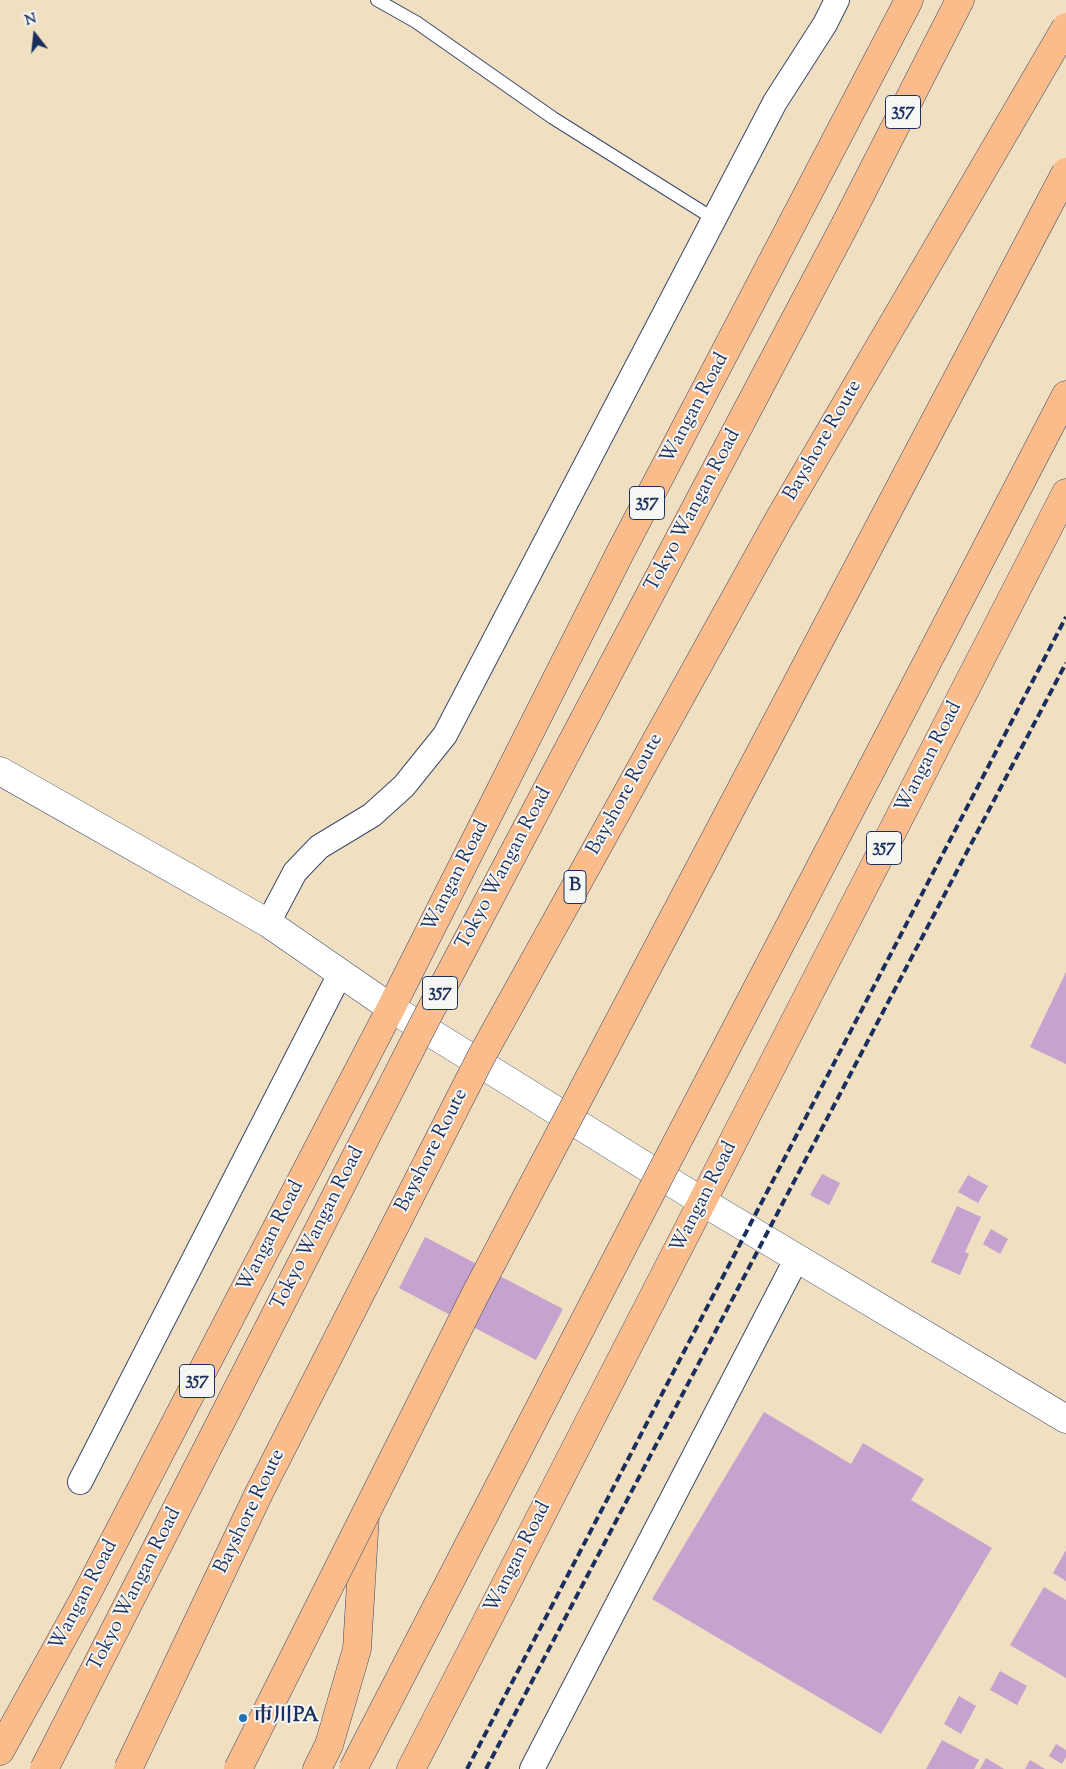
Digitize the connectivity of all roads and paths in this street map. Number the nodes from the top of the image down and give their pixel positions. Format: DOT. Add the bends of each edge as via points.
graph roads {
  1 [pos="377,0"];
  2 [pos="837,0"];
  3 [pos="909,0"];
  4 [pos="960,0"];
  5 [pos="1066,27"];
  6 [pos="1066,172"];
  7 [pos="714,220"];
  8 [pos="1066,395"];
  9 [pos="1066,493"];
  10 [pos="0,771"];
  11 [pos="268,923"];
  12 [pos="340,974"];
  13 [pos="391,1008"];
  14 [pos="703,1202"];
  15 [pos="797,1258"];
  16 [pos="1066,1419"];
  17 [pos="80,1482"];
  18 [pos="365,1516"];
  19 [pos="0,1752"];
  20 [pos="44,1769"];
  21 [pos="128,1769"];
  22 [pos="238,1769"];
  23 [pos="316,1769"];
  24 [pos="354,1769"];
  25 [pos="411,1769"];
  26 [pos="532,1769"];
  1 -- 7 [label="lane" via="416,22 553,118"];
  2 -- 7 [label="street" via="775,102"];
  3 -- 13 [label="highway, Wangan Road / 357" via="620,553"];
  4 -- 20 [label="highway, Tokyo Wangan Road / 357, bridge" via="846,223 427,1017"];
  5 -- 21 [label="highway, Bayshore Route / B, bridge" via="779,519 481,1057 259,1493"];
  6 -- 18 [label="highway, bridge" via="475,1295"];
  7 -- 11 [label="street" via="445,735 397,792 372,815 319,847 294,872"];
  8 -- 24 [label="highway, 357, bridge"];
  9 -- 14 [label="highway, Wangan Road / 357"];
  10 -- 11 [label="street"];
  11 -- 12 [label="street"];
  12 -- 13 [label="street"];
  12 -- 17 [label="street"];
  13 -- 14 [label="street"];
  13 -- 19 [label="highway, Wangan Road / 357" via="84,1600"];
  14 -- 15 [label="street"];
  14 -- 25 [label="highway, Wangan Road / 357"];
  15 -- 16 [label="street"];
  15 -- 26 [label="street"];
  18 -- 22 [label="highway, bridge"];
  18 -- 23 [label="highway" via="357,1649 329,1744"];
}
